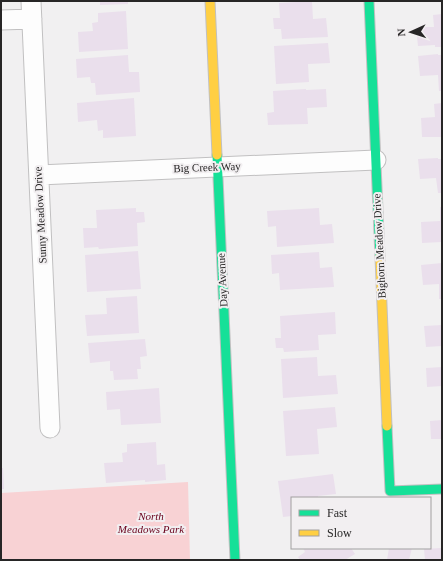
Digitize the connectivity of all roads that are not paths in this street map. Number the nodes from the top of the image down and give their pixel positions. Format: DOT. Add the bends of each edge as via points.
graph roads {
  1 [pos="210,1"];
  2 [pos="368,1"];
  3 [pos="31,10"];
  4 [pos="1,20"];
  5 [pos="376,160"];
  6 [pos="218,167"];
  7 [pos="39,175"];
  8 [pos="50,428"];
  9 [pos="442,489"];
  10 [pos="235,560"];
  1 -- 6 [label="street, Day Avenue"];
  2 -- 5 [label="street, Bighorn Meadow Drive"];
  3 -- 4 [label="street"];
  3 -- 7 [label="street, Sunny Meadow Drive"];
  5 -- 6 [label="street, Big Creek Way"];
  5 -- 9 [label="street, Bighorn Meadow Drive" via="390,491"];
  6 -- 7 [label="street, Big Creek Way"];
  6 -- 10 [label="street, Day Avenue"];
  7 -- 8 [label="street, Sunny Meadow Drive"];
}
